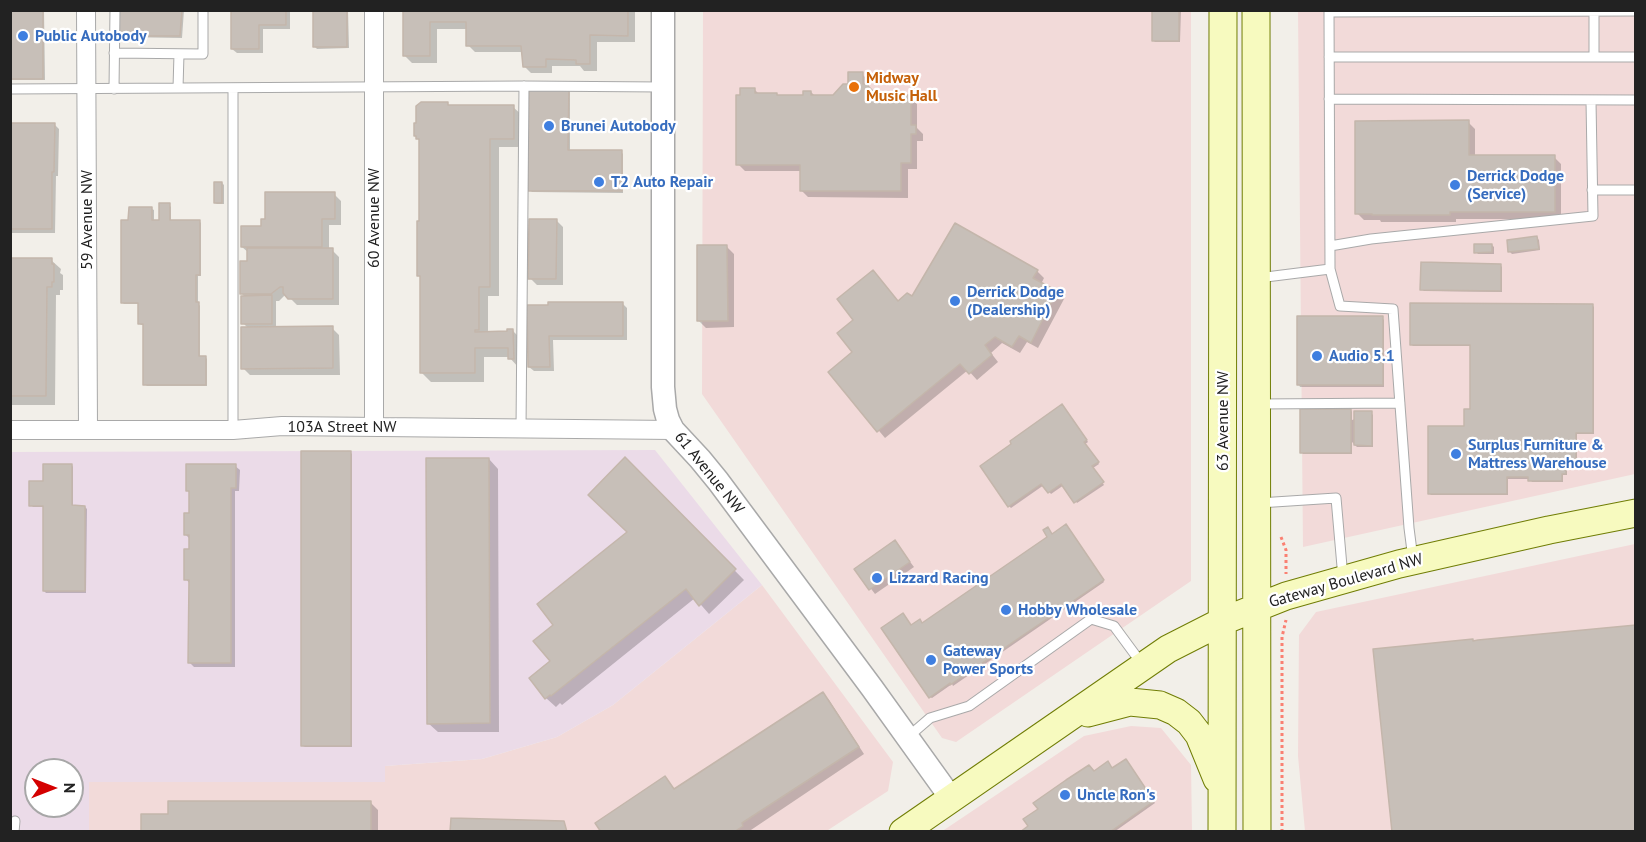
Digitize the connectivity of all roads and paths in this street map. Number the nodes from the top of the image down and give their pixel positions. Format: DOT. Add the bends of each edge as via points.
graph roads {
  1 [pos="86,10"];
  2 [pos="115,10"];
  3 [pos="204,10"];
  4 [pos="374,10"];
  5 [pos="663,10"];
  6 [pos="1223,10"];
  7 [pos="1256,10"];
  8 [pos="1635,10"];
  9 [pos="1594,11"];
  10 [pos="114,53"];
  11 [pos="179,54"];
  12 [pos="1329,57"];
  13 [pos="1594,57"];
  14 [pos="1635,57"];
  15 [pos="374,86"];
  16 [pos="524,86"];
  17 [pos="662,87"];
  18 [pos="178,88"];
  19 [pos="233,88"];
  20 [pos="10,89"];
  21 [pos="86,89"];
  22 [pos="114,89"];
  23 [pos="1329,99"];
  24 [pos="1635,100"];
  25 [pos="1592,101"];
  26 [pos="1592,190"];
  27 [pos="1635,190"];
  28 [pos="1330,246"];
  29 [pos="1330,269"];
  30 [pos="1256,278"];
  31 [pos="1400,403"];
  32 [pos="1256,404"];
  33 [pos="374,426"];
  34 [pos="521,429"];
  35 [pos="10,430"];
  36 [pos="88,430"];
  37 [pos="233,430"];
  38 [pos="673,430"];
  39 [pos="1256,503"];
  40 [pos="1635,513"];
  41 [pos="1413,561"];
  42 [pos="1343,580"];
  43 [pos="1256,608"];
  44 [pos="1286,619"];
  45 [pos="1223,621"];
  46 [pos="1143,666"];
  47 [pos="1069,717"];
  48 [pos="908,737"];
  49 [pos="1222,791"];
  50 [pos="951,798"];
  51 [pos="15,821"];
  52 [pos="14,831"];
  53 [pos="903,831"];
  54 [pos="1222,831"];
  55 [pos="1257,831"];
  56 [pos="1282,831"];
  1 -- 21 [label="street, 59 Avenue NW"];
  2 -- 10 [label="lane"];
  3 -- 11 [label="lane" via="203,54"];
  4 -- 15 [label="street, 60 Avenue NW"];
  5 -- 17 [label="street, 61 Avenue NW"];
  6 -- 45 [label="main road, 63 Avenue NW"];
  7 -- 30 [label="main road, 63 Avenue NW"];
  8 -- 9 [label="lane"];
  9 -- 12 [label="lane" via="1329,12"];
  9 -- 13 [label="lane"];
  10 -- 11 [label="lane"];
  10 -- 22 [label="lane"];
  11 -- 18 [label="lane"];
  12 -- 13 [label="lane"];
  12 -- 23 [label="lane"];
  13 -- 14 [label="lane"];
  15 -- 16 [label="lane"];
  15 -- 19 [label="lane"];
  15 -- 33 [label="street, 60 Avenue NW"];
  16 -- 17 [label="lane"];
  16 -- 34 [label="lane"];
  17 -- 38 [label="street, 61 Avenue NW" via="663,387 665,409"];
  18 -- 19 [label="lane"];
  18 -- 22 [label="lane"];
  19 -- 37 [label="lane"];
  20 -- 21 [label="lane"];
  21 -- 22 [label="lane"];
  21 -- 36 [label="street, 59 Avenue NW"];
  23 -- 25 [label="lane"];
  23 -- 28 [label="lane"];
  24 -- 25 [label="lane"];
  25 -- 26 [label="lane"];
  26 -- 27 [label="lane"];
  26 -- 28 [label="lane" via="1593,216"];
  28 -- 29 [label="lane"];
  29 -- 30 [label="lane"];
  29 -- 31 [label="lane" via="1340,306 1393,309"];
  30 -- 32 [label="main road, 63 Avenue NW"];
  31 -- 32 [label="lane"];
  31 -- 41 [label="lane"];
  32 -- 39 [label="main road, 63 Avenue NW"];
  33 -- 34 [label="street, 103A Street NW"];
  33 -- 37 [label="street, 103A Street NW"];
  34 -- 38 [label="street, 103A Street NW"];
  35 -- 36 [label="street, 103A Street NW"];
  36 -- 37 [label="street, 103A Street NW"];
  38 -- 48 [label="street, 61 Avenue NW" via="709,469"];
  39 -- 42 [label="lane" via="1336,498"];
  39 -- 43 [label="main road, 63 Avenue NW"];
  40 -- 41 [label="main road, Gateway Boulevard NW"];
  41 -- 42 [label="main road, Gateway Boulevard NW"];
  42 -- 43 [label="main road, Gateway Boulevard NW"];
  43 -- 45 [label="main road, Gateway Boulevard NW"];
  43 -- 55 [label="main road, 63 Avenue NW"];
  44 -- 56 [label="path" via="1282,637"];
  45 -- 46 [label="main road, Gateway Boulevard NW"];
  45 -- 49 [label="main road, 63 Avenue NW"];
  46 -- 47 [label="main road, Gateway Boulevard NW"];
  46 -- 48 [label="lane" via="1114,626 1091,619 969,706 930,718"];
  47 -- 49 [label="main road" via="1130,702 1160,705 1176,712 1199,735"];
  47 -- 50 [label="main road, Gateway Boulevard NW"];
  48 -- 50 [label="street, 61 Avenue NW"];
  49 -- 54 [label="main road, 63 Avenue NW"];
  50 -- 53 [label="main road, Gateway Boulevard NW"];
  51 -- 52 [label="lane"];
}
